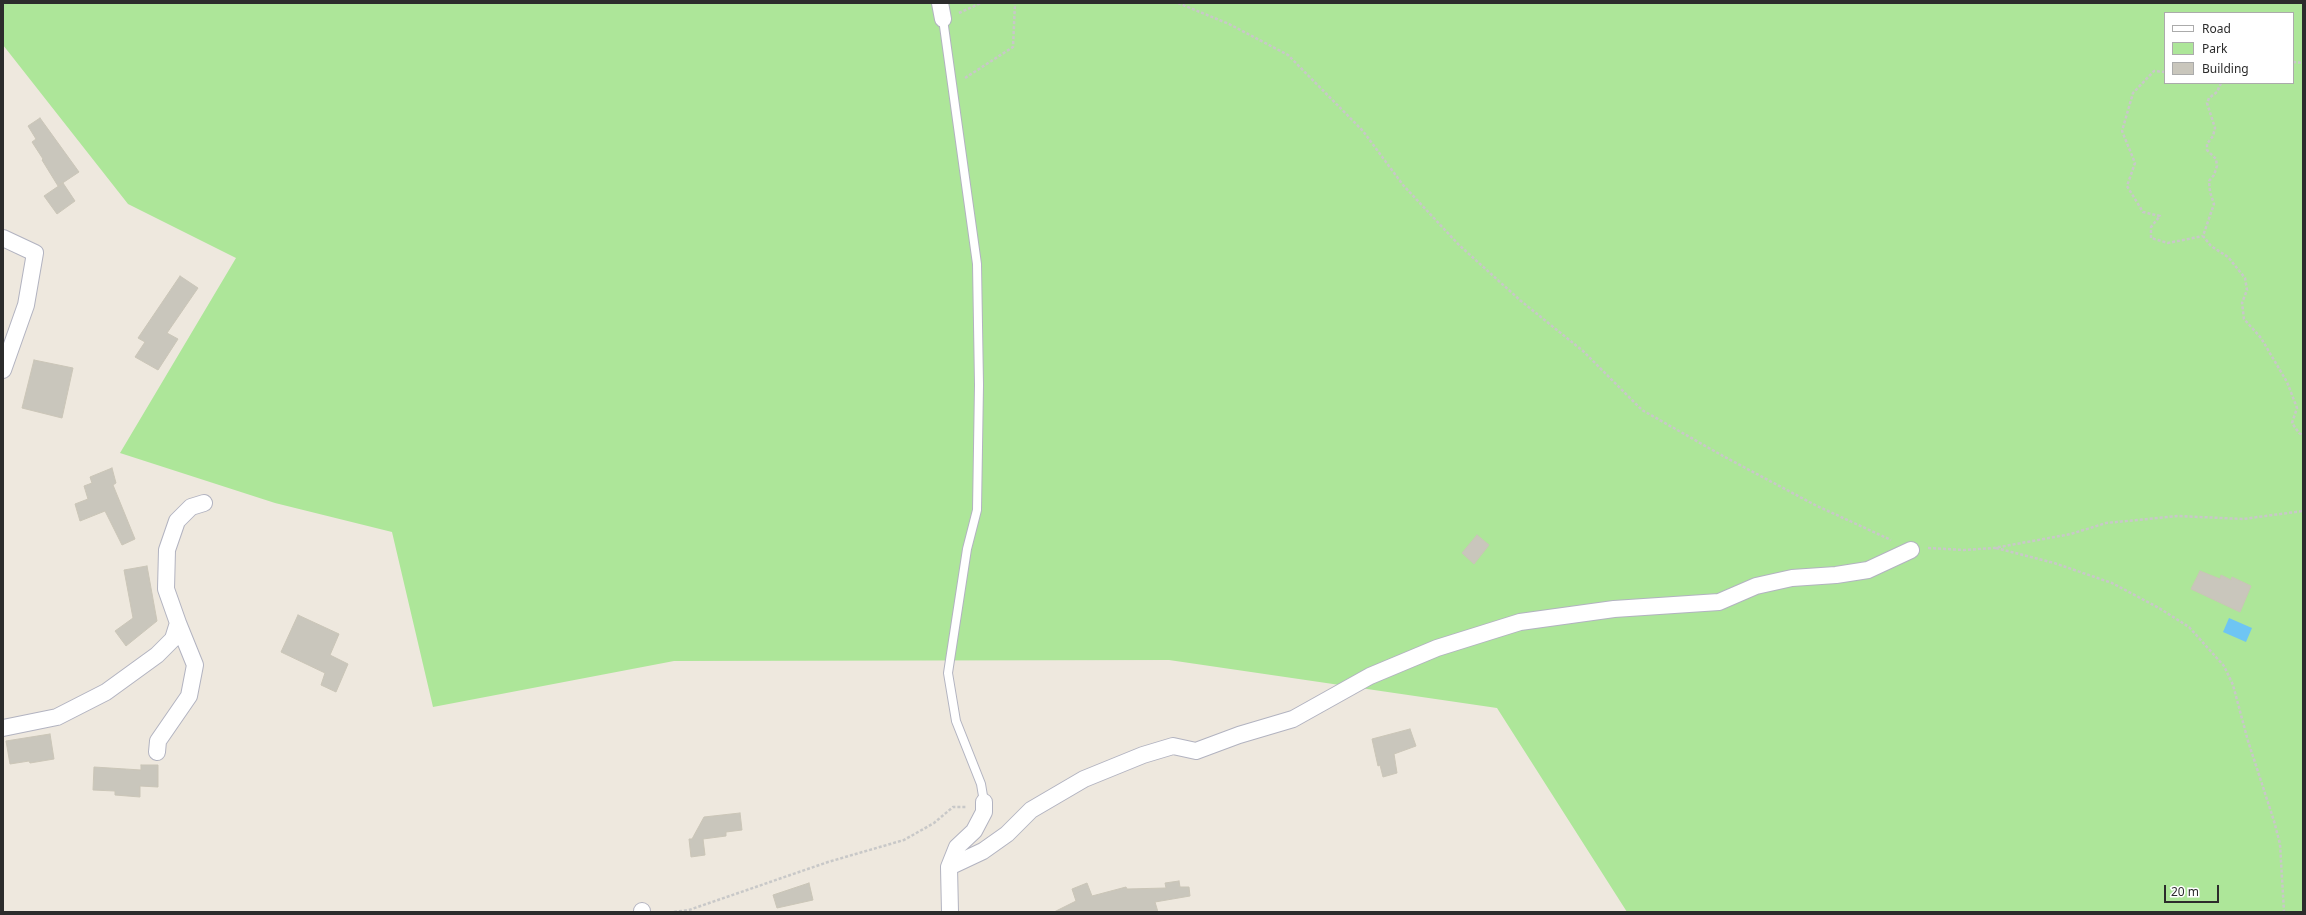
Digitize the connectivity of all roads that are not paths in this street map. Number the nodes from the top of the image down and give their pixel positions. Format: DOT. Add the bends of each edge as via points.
graph roads {
  1 [pos="940,3"];
  2 [pos="943,19"];
  3 [pos="3,238"];
  4 [pos="3,370"];
  5 [pos="204,503"];
  6 [pos="1910,550"];
  7 [pos="178,623"];
  8 [pos="3,728"];
  9 [pos="157,752"];
  10 [pos="984,804"];
  11 [pos="949,867"];
  12 [pos="950,912"];
  1 -- 2 [label="street"];
  2 -- 10 [label="lane" via="977,264 979,400 977,510 967,549 948,673 956,721 981,784"];
  3 -- 4 [label="street" via="35,253 26,305"];
  5 -- 7 [label="street" via="191,507 177,521 167,550 166,589"];
  6 -- 11 [label="street" via="1868,570 1792,578 1756,586 1719,602 1614,609 1520,622 1437,648 1370,676 1293,719 1196,751 1173,746 1084,779 1031,810 1007,834 984,851"];
  7 -- 8 [label="street" via="172,639 157,655 106,692 57,717"];
  7 -- 9 [label="street" via="195,665 189,696 158,741"];
  10 -- 11 [label="street" via="984,812 974,832 957,847"];
  11 -- 12 [label="street"];
}
